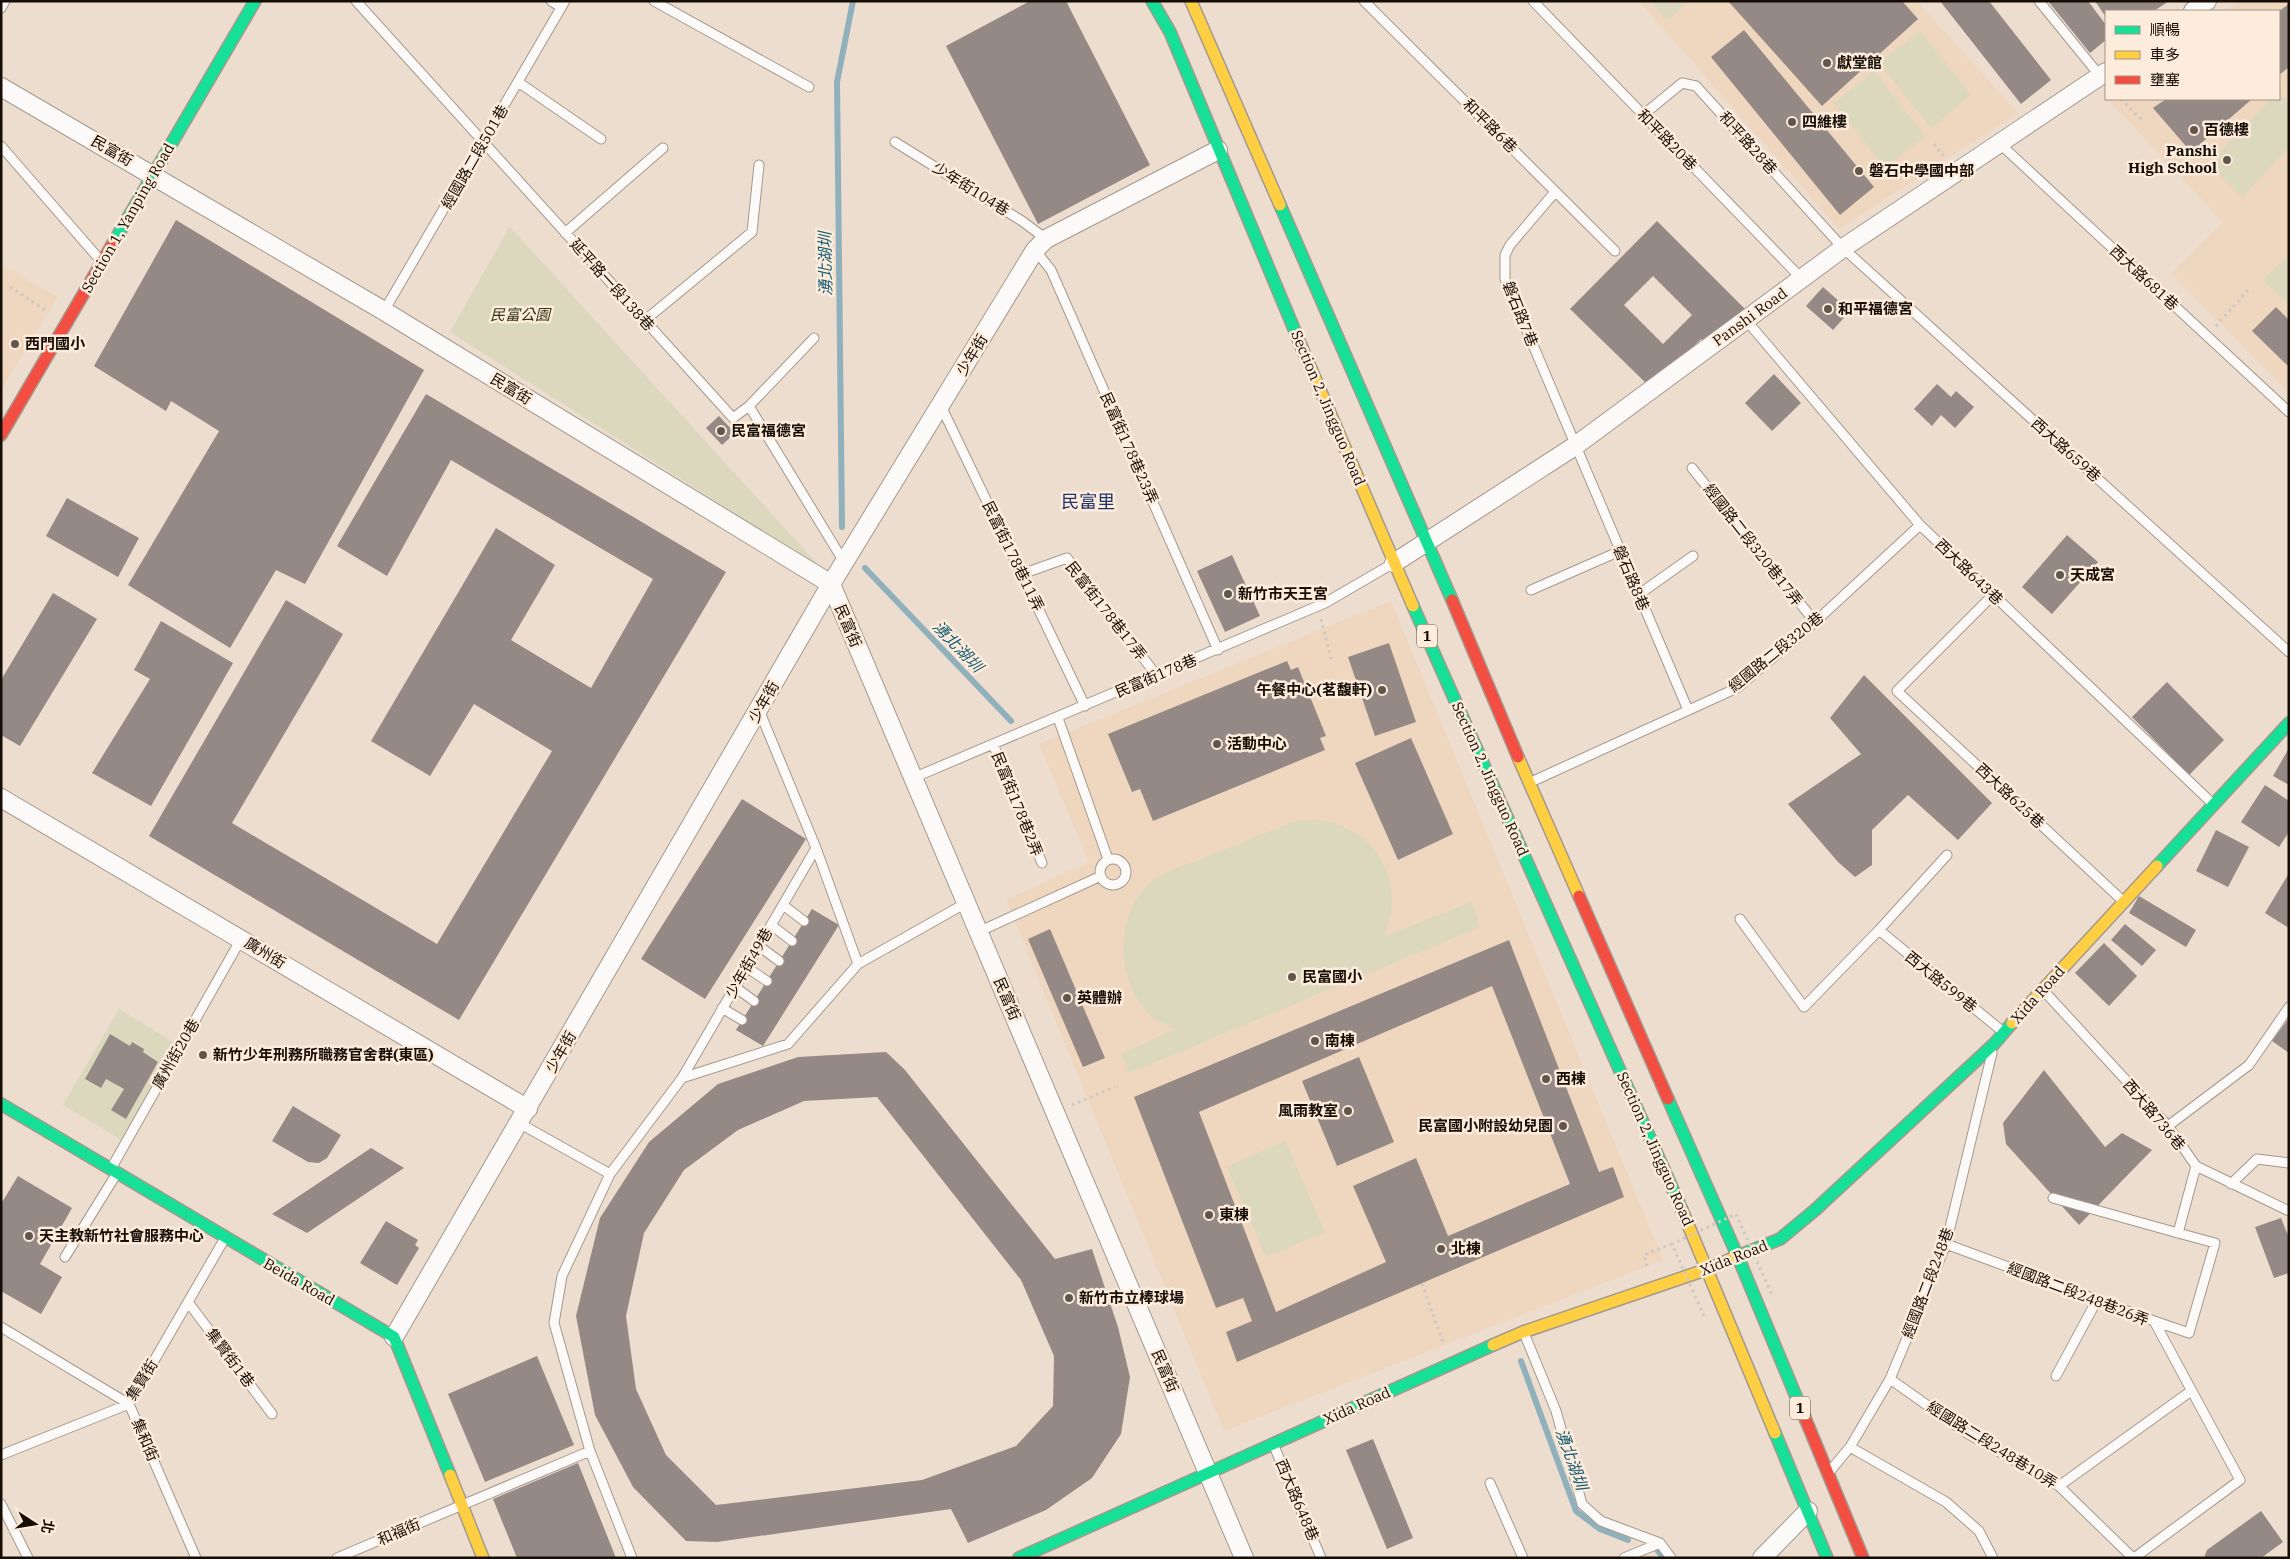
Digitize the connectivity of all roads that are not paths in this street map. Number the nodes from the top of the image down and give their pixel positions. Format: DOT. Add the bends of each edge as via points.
graph roads {
  1 [pos="5,1"];
  2 [pos="255,1"];
  3 [pos="356,1"];
  4 [pos="551,1"];
  5 [pos="654,1"];
  6 [pos="1152,1"];
  7 [pos="1191,1"];
  8 [pos="1364,1"];
  9 [pos="1533,1"];
  10 [pos="2038,1"];
  11 [pos="2207,1"];
  12 [pos="563,4"];
  13 [pos="1,8"];
  14 [pos="2194,10"];
  15 [pos="2103,74"];
  16 [pos="518,82"];
  17 [pos="1,87"];
  18 [pos="809,87"];
  19 [pos="1643,115"];
  20 [pos="602,139"];
  21 [pos="895,142"];
  22 [pos="1999,143"];
  23 [pos="484,144"];
  24 [pos="1,146"];
  25 [pos="663,148"];
  26 [pos="1218,150"];
  27 [pos="758,165"];
  28 [pos="153,175"];
  29 [pos="1555,192"];
  30 [pos="565,233"];
  31 [pos="1041,244"];
  32 [pos="1843,248"];
  33 [pos="1615,251"];
  34 [pos="102,262"];
  35 [pos="1802,279"];
  36 [pos="384,311"];
  37 [pos="1746,320"];
  38 [pos="644,321"];
  39 [pos="814,338"];
  40 [pos="749,406"];
  41 [pos="941,406"];
  42 [pos="2289,412"];
  43 [pos="1,435"];
  44 [pos="1575,446"];
  45 [pos="1692,468"];
  46 [pos="1920,525"];
  47 [pos="1428,542"];
  48 [pos="1620,551"];
  49 [pos="1692,556"];
  50 [pos="844,562"];
  51 [pos="1394,563"];
  52 [pos="1022,574"];
  53 [pos="831,584"];
  54 [pos="1531,590"];
  55 [pos="1638,595"];
  56 [pos="1993,595"];
  57 [pos="1815,622"];
  58 [pos="1218,650"];
  59 [pos="2289,652"];
  60 [pos="1157,676"];
  61 [pos="1085,706"];
  62 [pos="759,710"];
  63 [pos="1688,710"];
  64 [pos="1058,718"];
  65 [pos="2289,723"];
  66 [pos="993,744"];
  67 [pos="913,778"];
  68 [pos="1529,783"];
  69 [pos="1,798"];
  70 [pos="2213,804"];
  71 [pos="816,848"];
  72 [pos="1947,855"];
  73 [pos="1108,859"];
  74 [pos="1042,863"];
  75 [pos="1101,876"];
  76 [pos="2124,902"];
  77 [pos="966,903"];
  78 [pos="783,905"];
  79 [pos="1740,919"];
  80 [pos="804,921"];
  81 [pos="771,925"];
  82 [pos="1879,930"];
  83 [pos="978,932"];
  84 [pos="241,939"];
  85 [pos="792,941"];
  86 [pos="759,946"];
  87 [pos="779,961"];
  88 [pos="858,964"];
  89 [pos="746,968"];
  90 [pos="767,982"];
  91 [pos="735,987"];
  92 [pos="2042,989"];
  93 [pos="754,1001"];
  94 [pos="2289,1007"];
  95 [pos="722,1008"];
  96 [pos="742,1020"];
  97 [pos="2004,1033"];
  98 [pos="1994,1044"];
  99 [pos="682,1078"];
  100 [pos="1,1104"];
  101 [pos="524,1116"];
  102 [pos="2168,1126"];
  103 [pos="2289,1163"];
  104 [pos="2196,1166"];
  105 [pos="114,1171"];
  106 [pos="610,1174"];
  107 [pos="2231,1184"];
  108 [pos="2053,1198"];
  109 [pos="2289,1211"];
  110 [pos="2178,1233"];
  111 [pos="225,1238"];
  112 [pos="1946,1244"];
  113 [pos="65,1257"];
  114 [pos="1738,1257"];
  115 [pos="1708,1269"];
  116 [pos="2097,1300"];
  117 [pos="188,1302"];
  118 [pos="2154,1321"];
  119 [pos="1,1327"];
  120 [pos="1523,1332"];
  121 [pos="394,1337"];
  122 [pos="2056,1376"];
  123 [pos="1890,1379"];
  124 [pos="2191,1391"];
  125 [pos="129,1404"];
  126 [pos="272,1414"];
  127 [pos="1273,1443"];
  128 [pos="1850,1447"];
  129 [pos="590,1451"];
  130 [pos="1,1455"];
  131 [pos="1208,1472"];
  132 [pos="1827,1475"];
  133 [pos="1490,1483"];
  134 [pos="2060,1486"];
  135 [pos="1,1504"];
  136 [pos="460,1506"];
  137 [pos="1808,1511"];
  138 [pos="1660,1543"];
  139 [pos="1034,1555"];
  140 [pos="28,1558"];
  141 [pos="196,1558"];
  142 [pos="337,1558"];
  143 [pos="483,1558"];
  144 [pos="632,1558"];
  145 [pos="1019,1558"];
  146 [pos="1244,1558"];
  147 [pos="1321,1558"];
  148 [pos="1522,1558"];
  149 [pos="1624,1558"];
  150 [pos="1671,1558"];
  151 [pos="1762,1558"];
  152 [pos="1827,1558"];
  153 [pos="1863,1558"];
  154 [pos="1993,1558"];
  155 [pos="2134,1558"];
  1 -- 13 [label="lane"];
  2 -- 28 [label="main road, Section 1, Yanping Road"];
  3 -- 23 [label="lane, 延平路一段138巷"];
  4 -- 12 [label="lane"];
  5 -- 18 [label="lane"];
  6 -- 26 [label="main road, Section 2, Jingguo Road / 1" via="1170,32"];
  7 -- 47 [label="main road, 1"];
  8 -- 29 [label="lane, 和平路6巷"];
  9 -- 19 [label="lane, 和平路20巷"];
  10 -- 15 [label="lane"];
  11 -- 14 [label="street"];
  12 -- 16 [label="lane, 經國路二段501巷"];
  15 -- 22 [label="street, Panshi Road"];
  16 -- 20 [label="lane"];
  16 -- 23 [label="lane, 經國路二段501巷"];
  17 -- 28 [label="street, 民富街"];
  19 -- 32 [label="lane, 和平路28巷" via="1682,83 1696,86"];
  19 -- 35 [label="lane, 和平路20巷"];
  21 -- 31 [label="lane, 少年街104巷" via="1022,220"];
  22 -- 32 [label="street, Panshi Road"];
  22 -- 42 [label="lane, 西大路681巷"];
  23 -- 30 [label="lane, 延平路一段138巷"];
  23 -- 36 [label="lane, 經國路二段501巷"];
  24 -- 34 [label="lane"];
  25 -- 30 [label="lane"];
  26 -- 31 [label="street"];
  26 -- 51 [label="main road, Section 2, Jingguo Road / 1"];
  27 -- 38 [label="lane" via="752,232"];
  28 -- 34 [label="main road, Section 1, Yanping Road"];
  28 -- 36 [label="street, 民富街"];
  29 -- 33 [label="lane, 和平路6巷"];
  29 -- 44 [label="lane, 磐石路7巷" via="1510,245 1505,255 1505,279"];
  30 -- 38 [label="lane, 延平路一段138巷"];
  31 -- 41 [label="street, 少年街"];
  31 -- 58 [label="lane, 民富街178巷23弄"];
  32 -- 35 [label="street, Panshi Road"];
  32 -- 59 [label="lane, 西大路659巷"];
  34 -- 43 [label="main road, Section 1, Yanping Road"];
  35 -- 37 [label="street, Panshi Road"];
  36 -- 53 [label="street, 民富街"];
  37 -- 44 [label="street, Panshi Road"];
  37 -- 46 [label="lane, 西大路643巷"];
  38 -- 40 [label="lane, 延平路一段138巷" via="733,418"];
  39 -- 40 [label="lane"];
  40 -- 50 [label="lane"];
  41 -- 50 [label="street, 少年街"];
  41 -- 52 [label="lane, 民富街178巷11弄"];
  44 -- 47 [label="street, Panshi Road"];
  44 -- 48 [label="lane, 磐石路8巷"];
  45 -- 57 [label="lane, 經國路二段320巷17弄"];
  46 -- 56 [label="lane, 西大路643巷"];
  46 -- 57 [label="lane, 經國路二段320巷"];
  47 -- 51 [label="street, Panshi Road"];
  47 -- 68 [label="main road, 1"];
  48 -- 54 [label="lane"];
  48 -- 55 [label="lane, 磐石路8巷"];
  49 -- 55 [label="lane"];
  50 -- 53 [label="street, 少年街"];
  51 -- 58 [label="lane, 民富街178巷" via="1316,606"];
  51 -- 115 [label="main road, Section 2, Jingguo Road / 1"];
  52 -- 60 [label="lane, 民富街178巷17弄" via="1067,558"];
  52 -- 61 [label="lane, 民富街178巷11弄"];
  53 -- 62 [label="street, 少年街"];
  53 -- 67 [label="street, 民富街"];
  55 -- 63 [label="lane, 磐石路8巷"];
  56 -- 70 [label="lane, 西大路643巷"];
  56 -- 76 [label="lane, 西大路625巷" via="1897,690"];
  57 -- 63 [label="lane, 經國路二段320巷" via="1737,688"];
  58 -- 60 [label="lane, 民富街178巷"];
  60 -- 61 [label="lane, 民富街178巷"];
  61 -- 64 [label="lane, 民富街178巷"];
  62 -- 71 [label="lane"];
  62 -- 101 [label="street, 少年街"];
  63 -- 68 [label="lane, 經國路二段320巷"];
  64 -- 66 [label="lane, 民富街178巷"];
  64 -- 73 [label="lane"];
  65 -- 70 [label="main road, Xida Road"];
  66 -- 67 [label="lane, 民富街178巷"];
  66 -- 74 [label="lane, 民富街178巷2弄"];
  67 -- 77 [label="street, 民富街"];
  68 -- 114 [label="main road, 1"];
  69 -- 84 [label="street, 廣州街"];
  70 -- 76 [label="main road, Xida Road"];
  71 -- 78 [label="lane, 少年街49巷"];
  71 -- 88 [label="lane"];
  72 -- 82 [label="lane"];
  73 -- 75 [label="lane" via="1102,865"];
  73 -- 75 [label="lane" via="1121,861 1126,869 1124,878 1113,885"];
  75 -- 83 [label="lane"];
  76 -- 92 [label="main road, Xida Road"];
  77 -- 83 [label="street, 民富街"];
  77 -- 88 [label="lane"];
  78 -- 80 [label="lane"];
  78 -- 81 [label="lane, 少年街49巷"];
  79 -- 82 [label="lane" via="1804,1007"];
  81 -- 85 [label="lane"];
  81 -- 86 [label="lane, 少年街49巷"];
  82 -- 97 [label="lane, 西大路599巷"];
  83 -- 131 [label="street, 民富街"];
  84 -- 101 [label="street, 廣州街"];
  84 -- 105 [label="lane, 廣州街20巷"];
  86 -- 87 [label="lane"];
  86 -- 89 [label="lane, 少年街49巷"];
  88 -- 99 [label="lane" via="788,1044"];
  89 -- 90 [label="lane"];
  89 -- 91 [label="lane, 少年街49巷"];
  91 -- 93 [label="lane"];
  91 -- 95 [label="lane, 少年街49巷"];
  92 -- 97 [label="main road, Xida Road"];
  92 -- 102 [label="lane, 西大路736巷"];
  94 -- 102 [label="lane" via="2249,1065"];
  95 -- 96 [label="lane"];
  95 -- 99 [label="lane, 少年街49巷"];
  97 -- 98 [label="main road, Xida Road"];
  98 -- 112 [label="lane, 經國路二段248巷"];
  98 -- 114 [label="main road, Xida Road" via="1815,1210 1780,1239"];
  99 -- 106 [label="lane, 少年街49巷"];
  100 -- 105 [label="main road, Beida Road"];
  101 -- 106 [label="lane"];
  101 -- 121 [label="street, 少年街"];
  102 -- 104 [label="lane, 西大路736巷"];
  103 -- 107 [label="lane" via="2257,1159"];
  104 -- 107 [label="lane, 西大路736巷"];
  104 -- 110 [label="lane"];
  105 -- 111 [label="main road, Beida Road"];
  105 -- 113 [label="lane, 廣州街20巷"];
  106 -- 129 [label="lane, 少年街49巷" via="562,1276 554,1323"];
  107 -- 109 [label="lane, 西大路736巷"];
  108 -- 110 [label="lane"];
  110 -- 118 [label="lane" via="2215,1243 2189,1333"];
  111 -- 117 [label="lane, 集賢街"];
  111 -- 121 [label="main road, Beida Road"];
  112 -- 116 [label="lane, 經國路二段248巷26弄"];
  112 -- 123 [label="lane, 經國路二段248巷"];
  114 -- 115 [label="main road, Xida Road"];
  114 -- 132 [label="main road, 1"];
  115 -- 120 [label="main road, Xida Road"];
  115 -- 137 [label="main road, Section 2, Jingguo Road / 1"];
  116 -- 118 [label="lane, 經國路二段248巷26弄"];
  116 -- 122 [label="lane"];
  117 -- 125 [label="lane, 集賢街"];
  117 -- 126 [label="lane, 集賢街1巷"];
  118 -- 124 [label="lane, 經國路二段248巷26弄"];
  119 -- 125 [label="lane, 集和街"];
  120 -- 127 [label="main road, Xida Road"];
  120 -- 138 [label="lane" via="1556,1411 1582,1504 1601,1521"];
  121 -- 136 [label="main road"];
  123 -- 128 [label="lane, 經國路二段248巷"];
  123 -- 134 [label="lane, 經國路二段248巷10弄" via="1965,1432"];
  124 -- 134 [label="lane"];
  124 -- 155 [label="lane, 經國路二段248巷26弄" via="2240,1480"];
  125 -- 130 [label="lane, 集賢街"];
  125 -- 141 [label="lane, 集和街"];
  127 -- 131 [label="main road, Xida Road"];
  127 -- 147 [label="lane, 西大路648巷"];
  128 -- 132 [label="lane, 經國路二段248巷"];
  128 -- 154 [label="lane" via="1946,1502 1979,1531"];
  129 -- 136 [label="lane, 和福街"];
  129 -- 144 [label="lane, 少年街49巷"];
  131 -- 139 [label="main road, Xida Road"];
  131 -- 146 [label="street, 民富街"];
  132 -- 153 [label="main road, 1"];
  133 -- 148 [label="lane"];
  134 -- 155 [label="lane, 經國路二段248巷10弄"];
  135 -- 140 [label="lane"];
  136 -- 142 [label="lane, 和福街"];
  136 -- 143 [label="main road"];
  137 -- 151 [label="street"];
  137 -- 152 [label="main road, Section 2, Jingguo Road / 1"];
  138 -- 149 [label="lane"];
  138 -- 150 [label="lane"];
  139 -- 145 [label="main road, Xida Road"];
}
